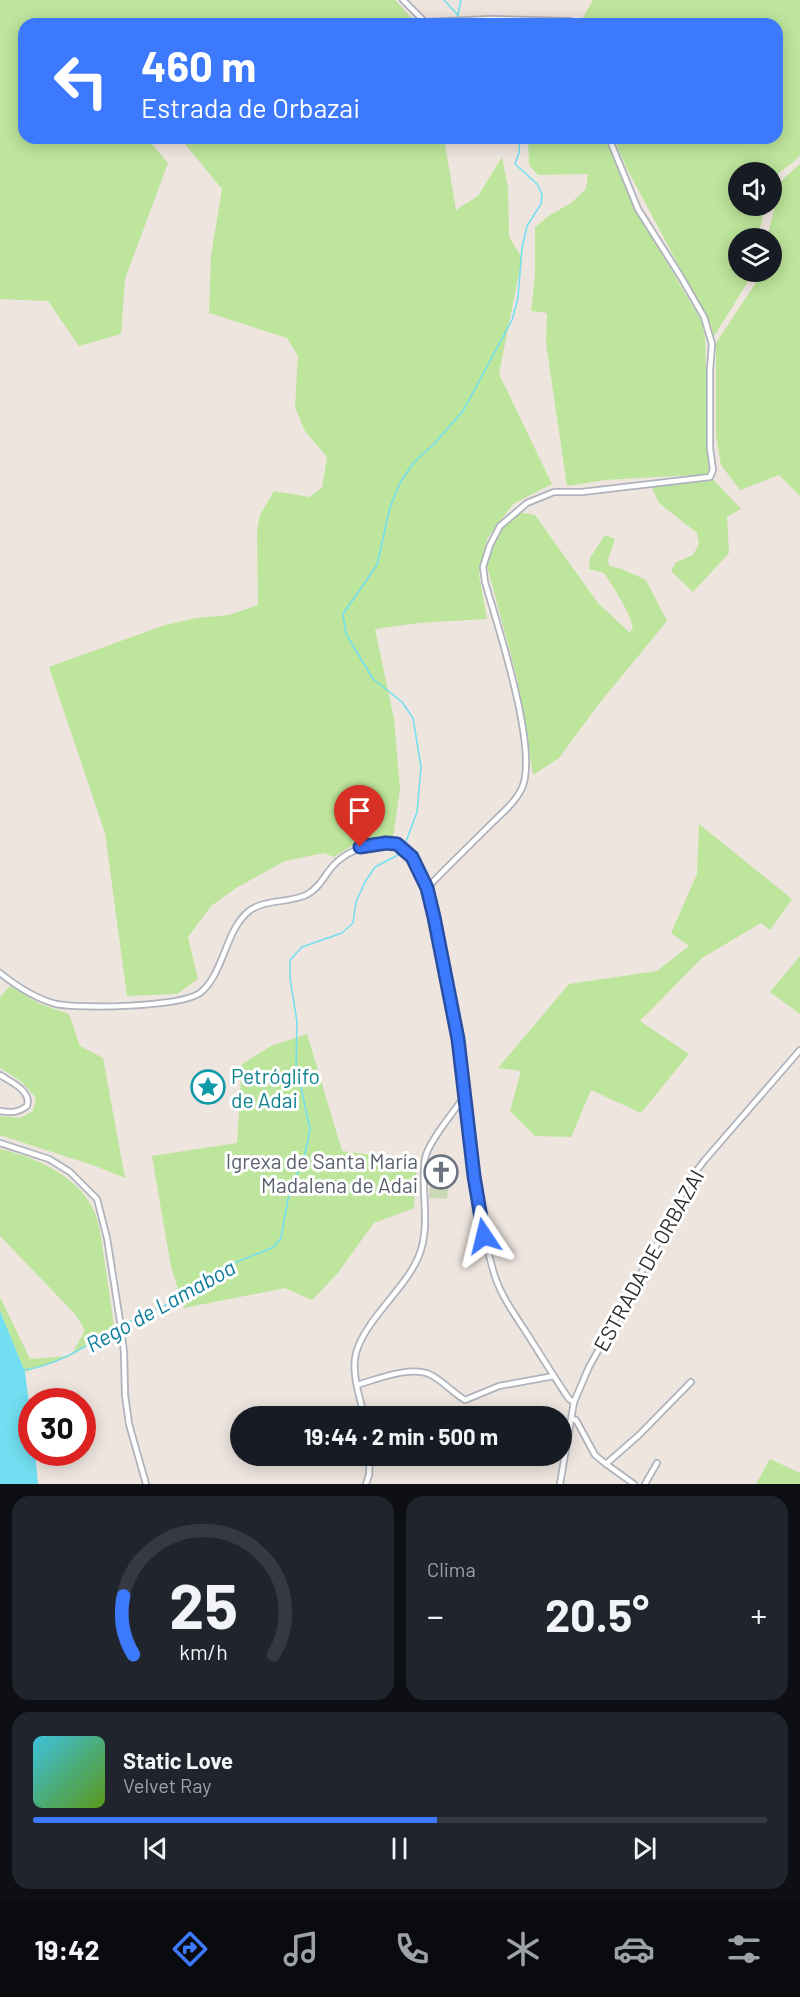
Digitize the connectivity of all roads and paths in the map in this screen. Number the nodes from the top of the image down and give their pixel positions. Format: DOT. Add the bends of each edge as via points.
graph roads {
  1 [pos="403,0"];
  2 [pos="421,18"];
  3 [pos="611,144"];
  4 [pos="427,888"];
  5 [pos="0,973"];
  6 [pos="800,1050"];
  7 [pos="0,1075"];
  8 [pos="465,1098"];
  9 [pos="456,1108"];
  10 [pos="466,1108"];
  11 [pos="0,1111"];
  12 [pos="0,1143"];
  13 [pos="554,1376"];
  14 [pos="691,1382"];
  15 [pos="357,1384"];
  16 [pos="574,1402"];
  17 [pos="362,1406"];
  18 [pos="572,1419"];
  19 [pos="657,1463"];
  20 [pos="606,1464"];
  21 [pos="369,1466"];
  22 [pos="563,1466"];
  23 [pos="146,1484"];
  24 [pos="366,1484"];
  25 [pos="560,1484"];
  26 [pos="634,1484"];
  27 [pos="645,1484"];
  1 -- 2 [label="street"];
  3 -- 4 [label="street" via="638,209 704,317 712,344 713,470 710,477 554,492 526,503 500,526 483,567 512,674 527,767 522,788 508,806"];
  4 -- 5 [label="street" via="412,857 397,844 360,847 345,855 305,895 250,910 240,921 210,982 199,993 184,999 138,1004 55,1004"];
  4 -- 8 [label="street" via="458,1039"];
  6 -- 16 [label="street, ESTRADA DE ORBAZAI" via="688,1182"];
  7 -- 11 [label="street" via="15,1084 29,1101 19,1112"];
  8 -- 9 [label="street"];
  8 -- 10 [label="street"];
  9 -- 10 [label="street"];
  9 -- 15 [label="street" via="425,1157 425,1235 418,1258 371,1324 356,1353"];
  10 -- 13 [label="street" via="484,1236 494,1273 502,1294"];
  12 -- 23 [label="street" via="49,1159 70,1172 97,1199 120,1321 129,1424"];
  13 -- 15 [label="street" via="499,1386 465,1400 421,1371"];
  13 -- 16 [label="street"];
  14 -- 20 [label="street"];
  15 -- 17 [label="street"];
  16 -- 18 [label="street, ESTRADA DE ORBAZAI"];
  18 -- 20 [label="street" via="595,1455"];
  19 -- 27 [label="street"];
  20 -- 26 [label="street"];
  21 -- 24 [label="street"];
  22 -- 25 [label="street, ESTRADA DE ORBAZAI"];
}
